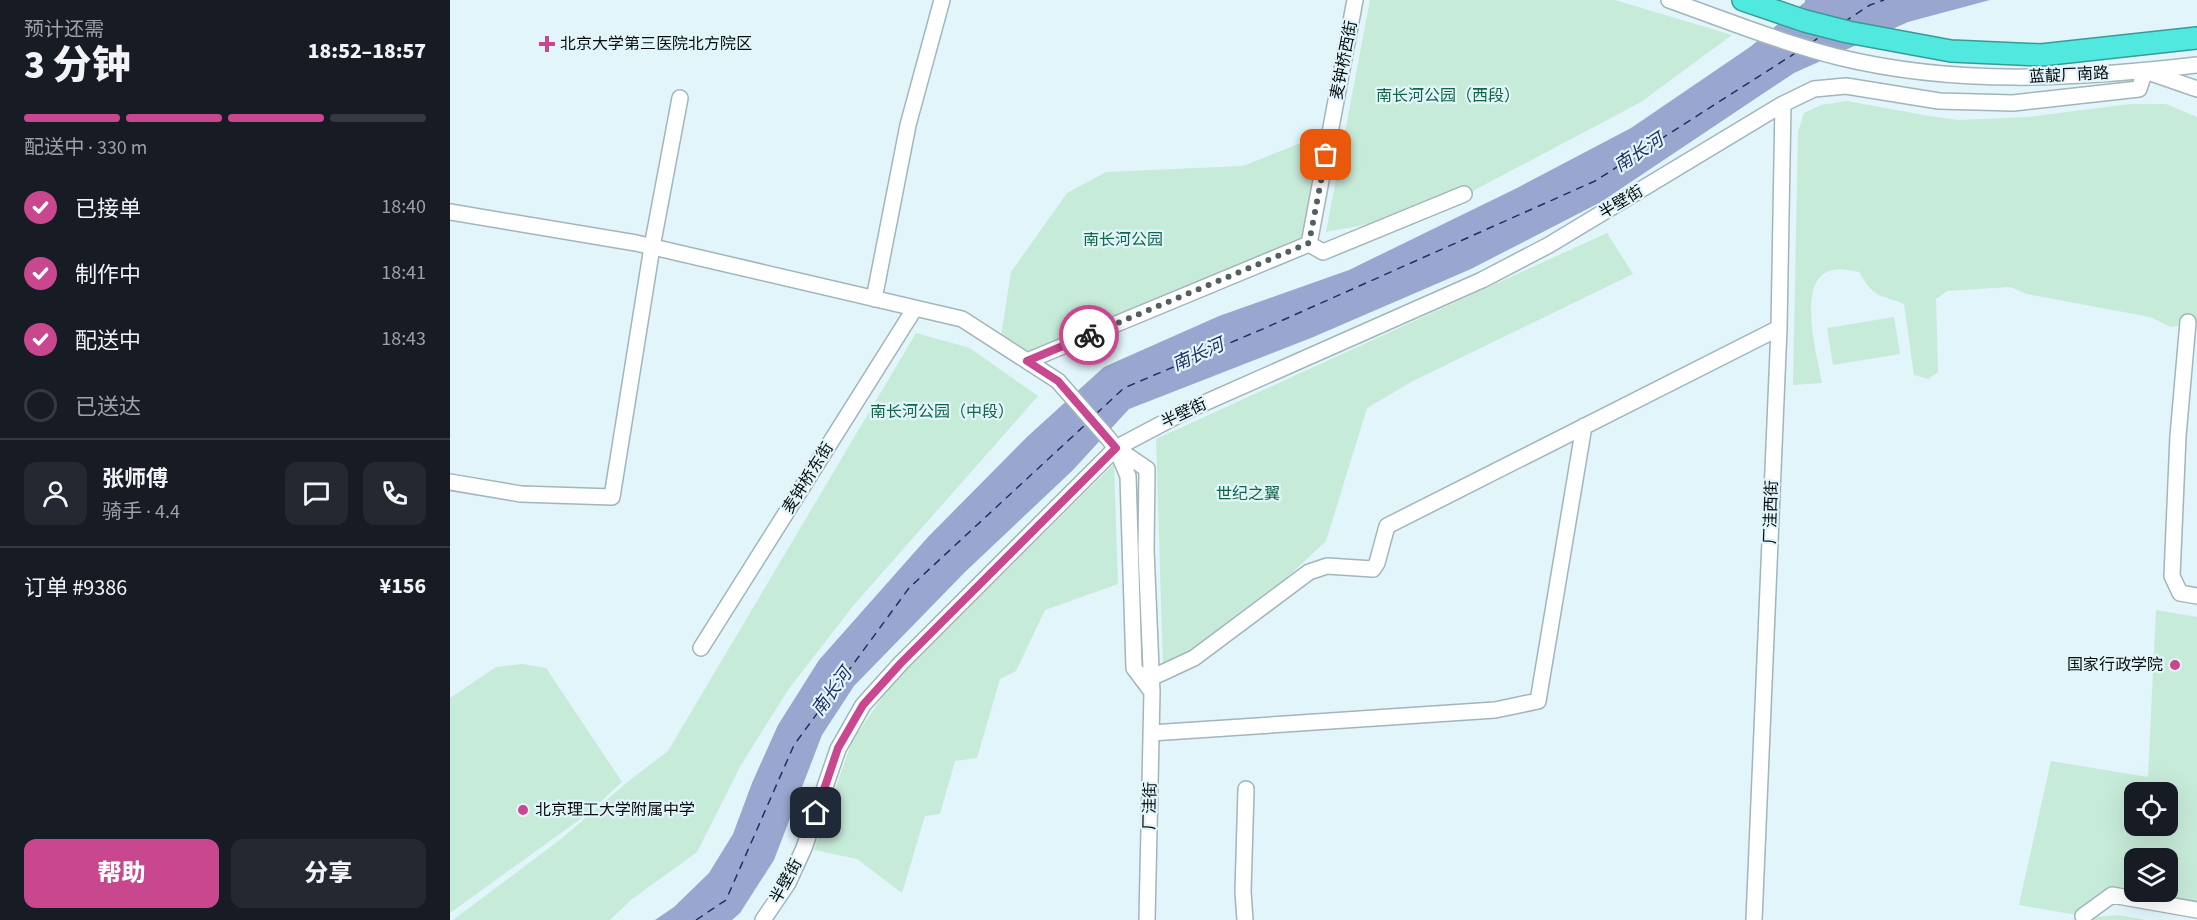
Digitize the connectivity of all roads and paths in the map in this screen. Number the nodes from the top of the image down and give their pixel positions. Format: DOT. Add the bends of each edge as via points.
graph roads {
  1 [pos="942,0"];
  2 [pos="1355,0"];
  3 [pos="1669,0"];
  4 [pos="1752,3"];
  5 [pos="2197,39"];
  6 [pos="2197,65"];
  7 [pos="2145,71"];
  8 [pos="2197,88"];
  9 [pos="680,98"];
  10 [pos="1784,104"];
  11 [pos="1464,194"];
  12 [pos="450,212"];
  13 [pos="1309,243"];
  14 [pos="652,247"];
  15 [pos="874,299"];
  16 [pos="915,308"];
  17 [pos="2188,322"];
  18 [pos="1779,328"];
  19 [pos="1027,361"];
  20 [pos="1584,426"];
  21 [pos="1112,443"];
  22 [pos="450,482"];
  23 [pos="2197,596"];
  24 [pos="701,648"];
  25 [pos="1152,685"];
  26 [pos="1151,733"];
  27 [pos="1246,789"];
  28 [pos="2197,910"];
  29 [pos="2083,916"];
  30 [pos="763,920"];
  31 [pos="1147,920"];
  32 [pos="1245,920"];
  33 [pos="1754,920"];
  1 -- 15 [label="street" via="908,125"];
  2 -- 13 [label="street, 麦钟桥西街"];
  3 -- 7 [label="street, 蓝靛厂南路" via="1792,44 1885,67 1941,75 2042,78"];
  4 -- 5 [label="highway, 蓝靛厂南路" via="1848,32 1951,51 2041,55"];
  6 -- 7 [label="street, 蓝靛厂南路"];
  7 -- 8 [label="street"];
  7 -- 10 [label="street, 半壁街" via="2139,89 2013,103 1940,101 1846,86 1814,89"];
  9 -- 14 [label="street"];
  10 -- 18 [label="street, 厂洼西街"];
  10 -- 21 [label="street, 半壁街" via="1549,245 1482,280"];
  11 -- 13 [label="street" via="1323,252"];
  12 -- 14 [label="street"];
  13 -- 19 [label="street"];
  14 -- 15 [label="street"];
  14 -- 22 [label="street" via="612,498 521,494"];
  15 -- 16 [label="street"];
  16 -- 19 [label="street" via="962,319"];
  16 -- 24 [label="street, 麦钟桥东街"];
  17 -- 23 [label="street" via="2172,576 2180,593"];
  18 -- 20 [label="street"];
  18 -- 33 [label="street, 厂洼西街"];
  19 -- 21 [label="street" via="1058,381"];
  20 -- 25 [label="street" via="1387,526 1373,569 1327,566 1309,572"];
  20 -- 26 [label="street" via="1538,701 1495,710"];
  21 -- 25 [label="street, 厂洼街" via="1147,469"];
  21 -- 30 [label="street, 半壁街" via="863,705 838,748 788,883"];
  25 -- 26 [label="street, 厂洼街"];
  26 -- 31 [label="street, 厂洼街"];
  27 -- 32 [label="street"];
  28 -- 29 [label="street" via="2112,895"];
}
